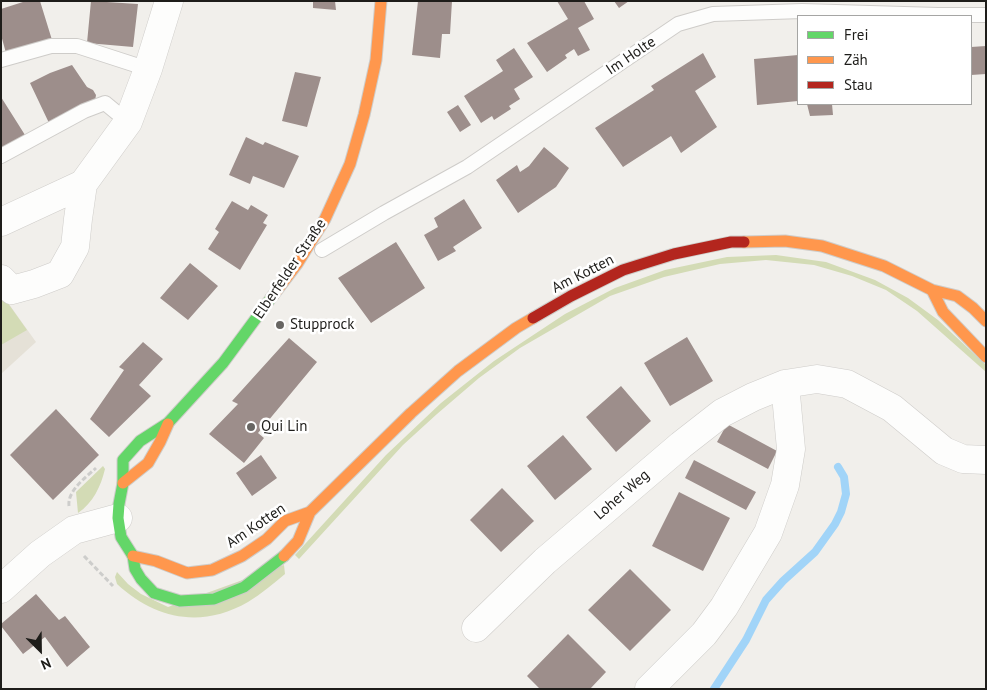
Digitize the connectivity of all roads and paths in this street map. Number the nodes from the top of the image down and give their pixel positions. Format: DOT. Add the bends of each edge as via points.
graph roads {
  1 [pos="169,1"];
  2 [pos="380,1"];
  3 [pos="986,15"];
  4 [pos="1,60"];
  5 [pos="148,68"];
  6 [pos="128,122"];
  7 [pos="1,156"];
  8 [pos="83,184"];
  9 [pos="1,222"];
  10 [pos="322,250"];
  11 [pos="1,279"];
  12 [pos="932,290"];
  13 [pos="986,321"];
  14 [pos="986,357"];
  15 [pos="785,384"];
  16 [pos="168,423"];
  17 [pos="986,460"];
  18 [pos="123,483"];
  19 [pos="310,512"];
  20 [pos="118,518"];
  21 [pos="83,555"];
  22 [pos="133,556"];
  23 [pos="1,589"];
  24 [pos="118,591"];
  25 [pos="476,628"];
  26 [pos="649,689"];
  1 -- 5 [label="street"];
  2 -- 16 [label="main road, Elberfelder Straße" via="376,60 364,115 350,164 325,219 297,264 223,363"];
  3 -- 10 [label="lane, Im Holte" via="802,11 713,14 678,24 467,167"];
  4 -- 5 [label="lane" via="50,46 77,46"];
  5 -- 6 [label="street"];
  6 -- 7 [label="lane" via="105,103 84,110"];
  6 -- 8 [label="street"];
  8 -- 9 [label="street"];
  8 -- 11 [label="street" via="75,247 60,274 12,290"];
  12 -- 13 [label="main road, Am Kotten" via="957,296"];
  12 -- 14 [label="main road" via="943,312"];
  12 -- 19 [label="main road, Am Kotten" via="884,266 822,246 785,241 731,242 674,254 623,270 516,328 458,372 410,413"];
  15 -- 17 [label="street, Loher Weg" via="817,379 847,384 892,408 944,451 963,459"];
  15 -- 25 [label="street, Loher Weg" via="722,413 681,445 545,561"];
  15 -- 26 [label="street" via="790,449 785,485 768,533 704,634"];
  16 -- 18 [label="main road, Elberfelder Straße" via="148,463"];
  16 -- 18 [label="main road, Elberfelder Straße" via="140,441 122,460"];
  18 -- 20 [label="main road, Am Kotten"];
  19 -- 22 [label="main road, Am Kotten" via="285,521 267,539 242,556 212,570 187,573"];
  19 -- 22 [label="main road, Am Kotten" via="298,541 283,557 244,587 214,599 180,601 154,593 135,569"];
  20 -- 22 [label="main road, Am Kotten" via="121,537"];
  20 -- 23 [label="street" via="74,530 40,554"];
  21 -- 24 [label="path"];
}
